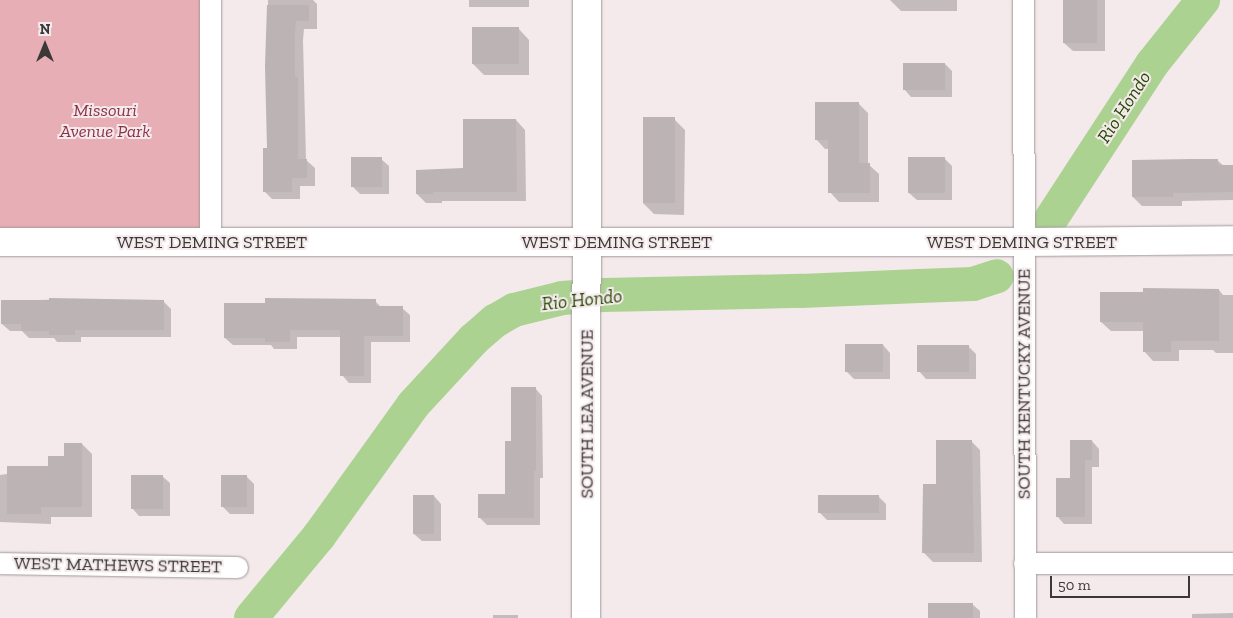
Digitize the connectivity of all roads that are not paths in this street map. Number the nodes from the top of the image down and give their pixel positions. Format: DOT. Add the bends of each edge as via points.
graph roads {
  1 [pos="210,0"];
  2 [pos="587,0"];
  3 [pos="1023,0"];
  4 [pos="1233,240"];
  5 [pos="0,242"];
  6 [pos="210,242"];
  7 [pos="587,242"];
  8 [pos="1024,242"];
  9 [pos="0,562"];
  10 [pos="1024,563"];
  11 [pos="1233,563"];
  12 [pos="237,567"];
  13 [pos="586,618"];
  14 [pos="1025,618"];
  1 -- 6 [label="street"];
  2 -- 7 [label="street, SOUTH LEA AVENUE"];
  3 -- 8 [label="street, SOUTH KENTUCKY AVENUE"];
  4 -- 8 [label="street, WEST DEMING STREET"];
  5 -- 6 [label="street, WEST DEMING STREET"];
  6 -- 7 [label="street, WEST DEMING STREET"];
  7 -- 8 [label="street, WEST DEMING STREET"];
  7 -- 13 [label="street, SOUTH LEA AVENUE"];
  8 -- 10 [label="street, SOUTH KENTUCKY AVENUE"];
  9 -- 12 [label="street, WEST MATHEWS STREET"];
  10 -- 11 [label="street"];
  10 -- 14 [label="street, SOUTH KENTUCKY AVENUE"];
}
